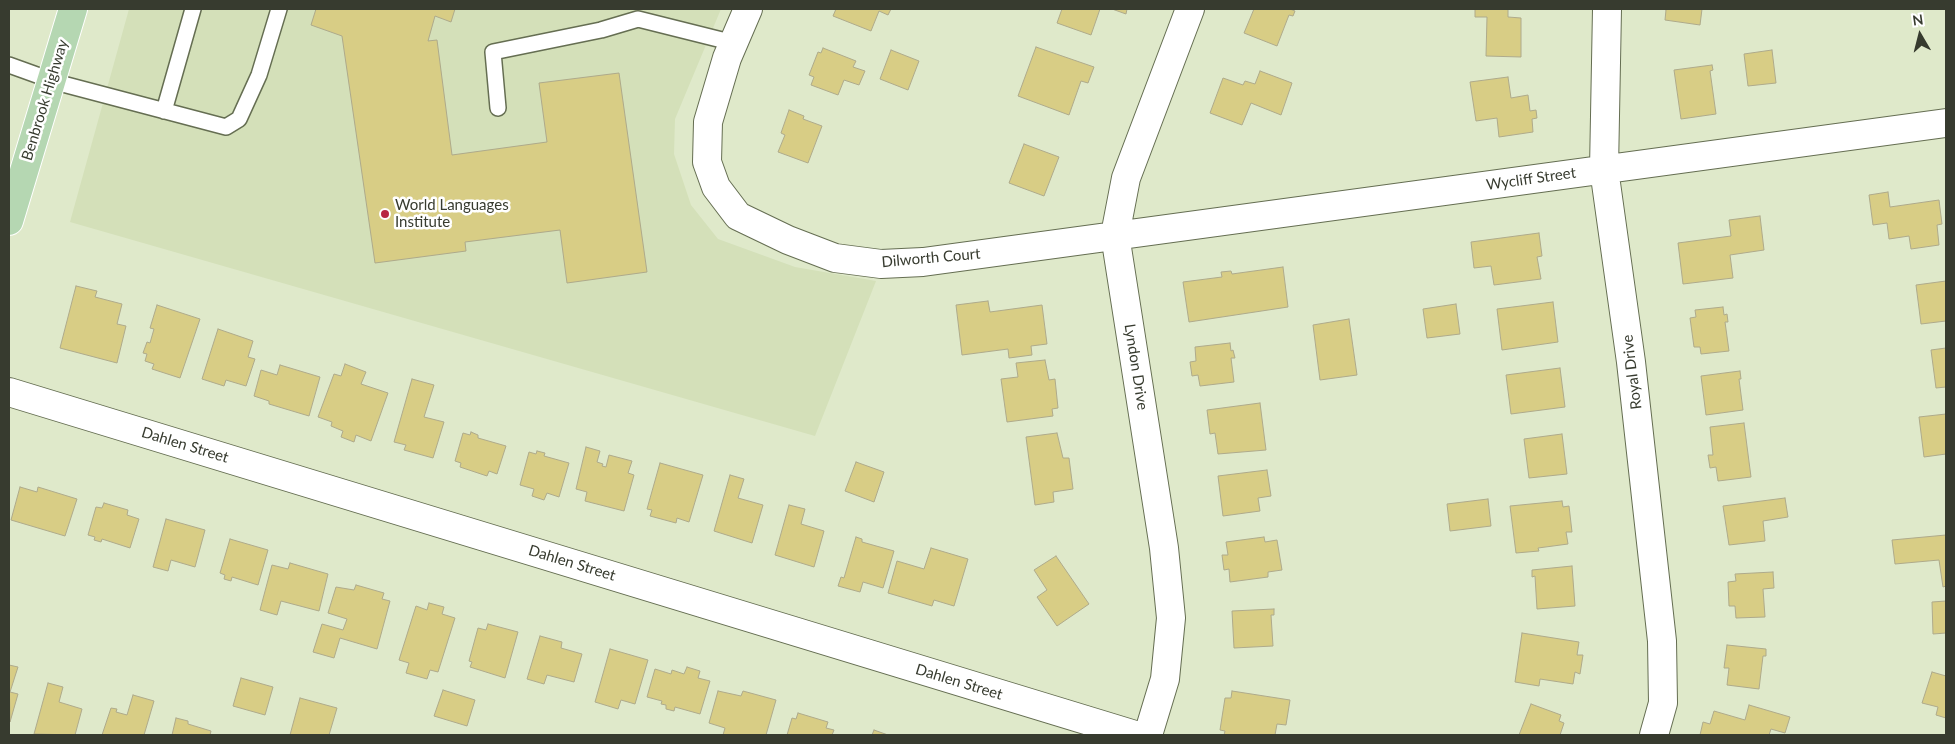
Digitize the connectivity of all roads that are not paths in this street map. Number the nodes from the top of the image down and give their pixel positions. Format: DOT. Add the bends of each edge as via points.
graph roads {
  1 [pos="73,9"];
  2 [pos="193,9"];
  3 [pos="279,9"];
  4 [pos="748,9"];
  5 [pos="1190,9"];
  6 [pos="1607,9"];
  7 [pos="734,42"];
  8 [pos="9,65"];
  9 [pos="55,82"];
  10 [pos="498,108"];
  11 [pos="164,111"];
  12 [pos="1946,123"];
  13 [pos="1604,169"];
  14 [pos="9,221"];
  15 [pos="1115,235"];
  16 [pos="9,392"];
  17 [pos="1135,735"];
  18 [pos="1148,735"];
  19 [pos="1654,735"];
  1 -- 9 [label="main road, Benbrook Highway"];
  2 -- 11 [label="lane"];
  3 -- 11 [label="lane" via="259,75 239,119 226,128"];
  4 -- 7 [label="street, Dilworth Court"];
  5 -- 15 [label="street, Lyndon Drive" via="1126,178"];
  6 -- 13 [label="street, Royal Drive"];
  7 -- 10 [label="lane" via="638,19 601,30 493,52"];
  7 -- 15 [label="street, Dilworth Court" via="708,122 707,162 716,187 738,216 835,258 881,264 923,262"];
  8 -- 9 [label="lane"];
  9 -- 11 [label="lane"];
  9 -- 14 [label="main road, Benbrook Highway"];
  12 -- 13 [label="street, Wycliff Street"];
  13 -- 15 [label="street, Wycliff Street"];
  13 -- 19 [label="street, Royal Drive" via="1632,362 1662,641 1663,703"];
  15 -- 18 [label="street, Lyndon Drive" via="1164,548 1170,618 1165,679"];
  16 -- 17 [label="street, Dahlen Street"];
}
